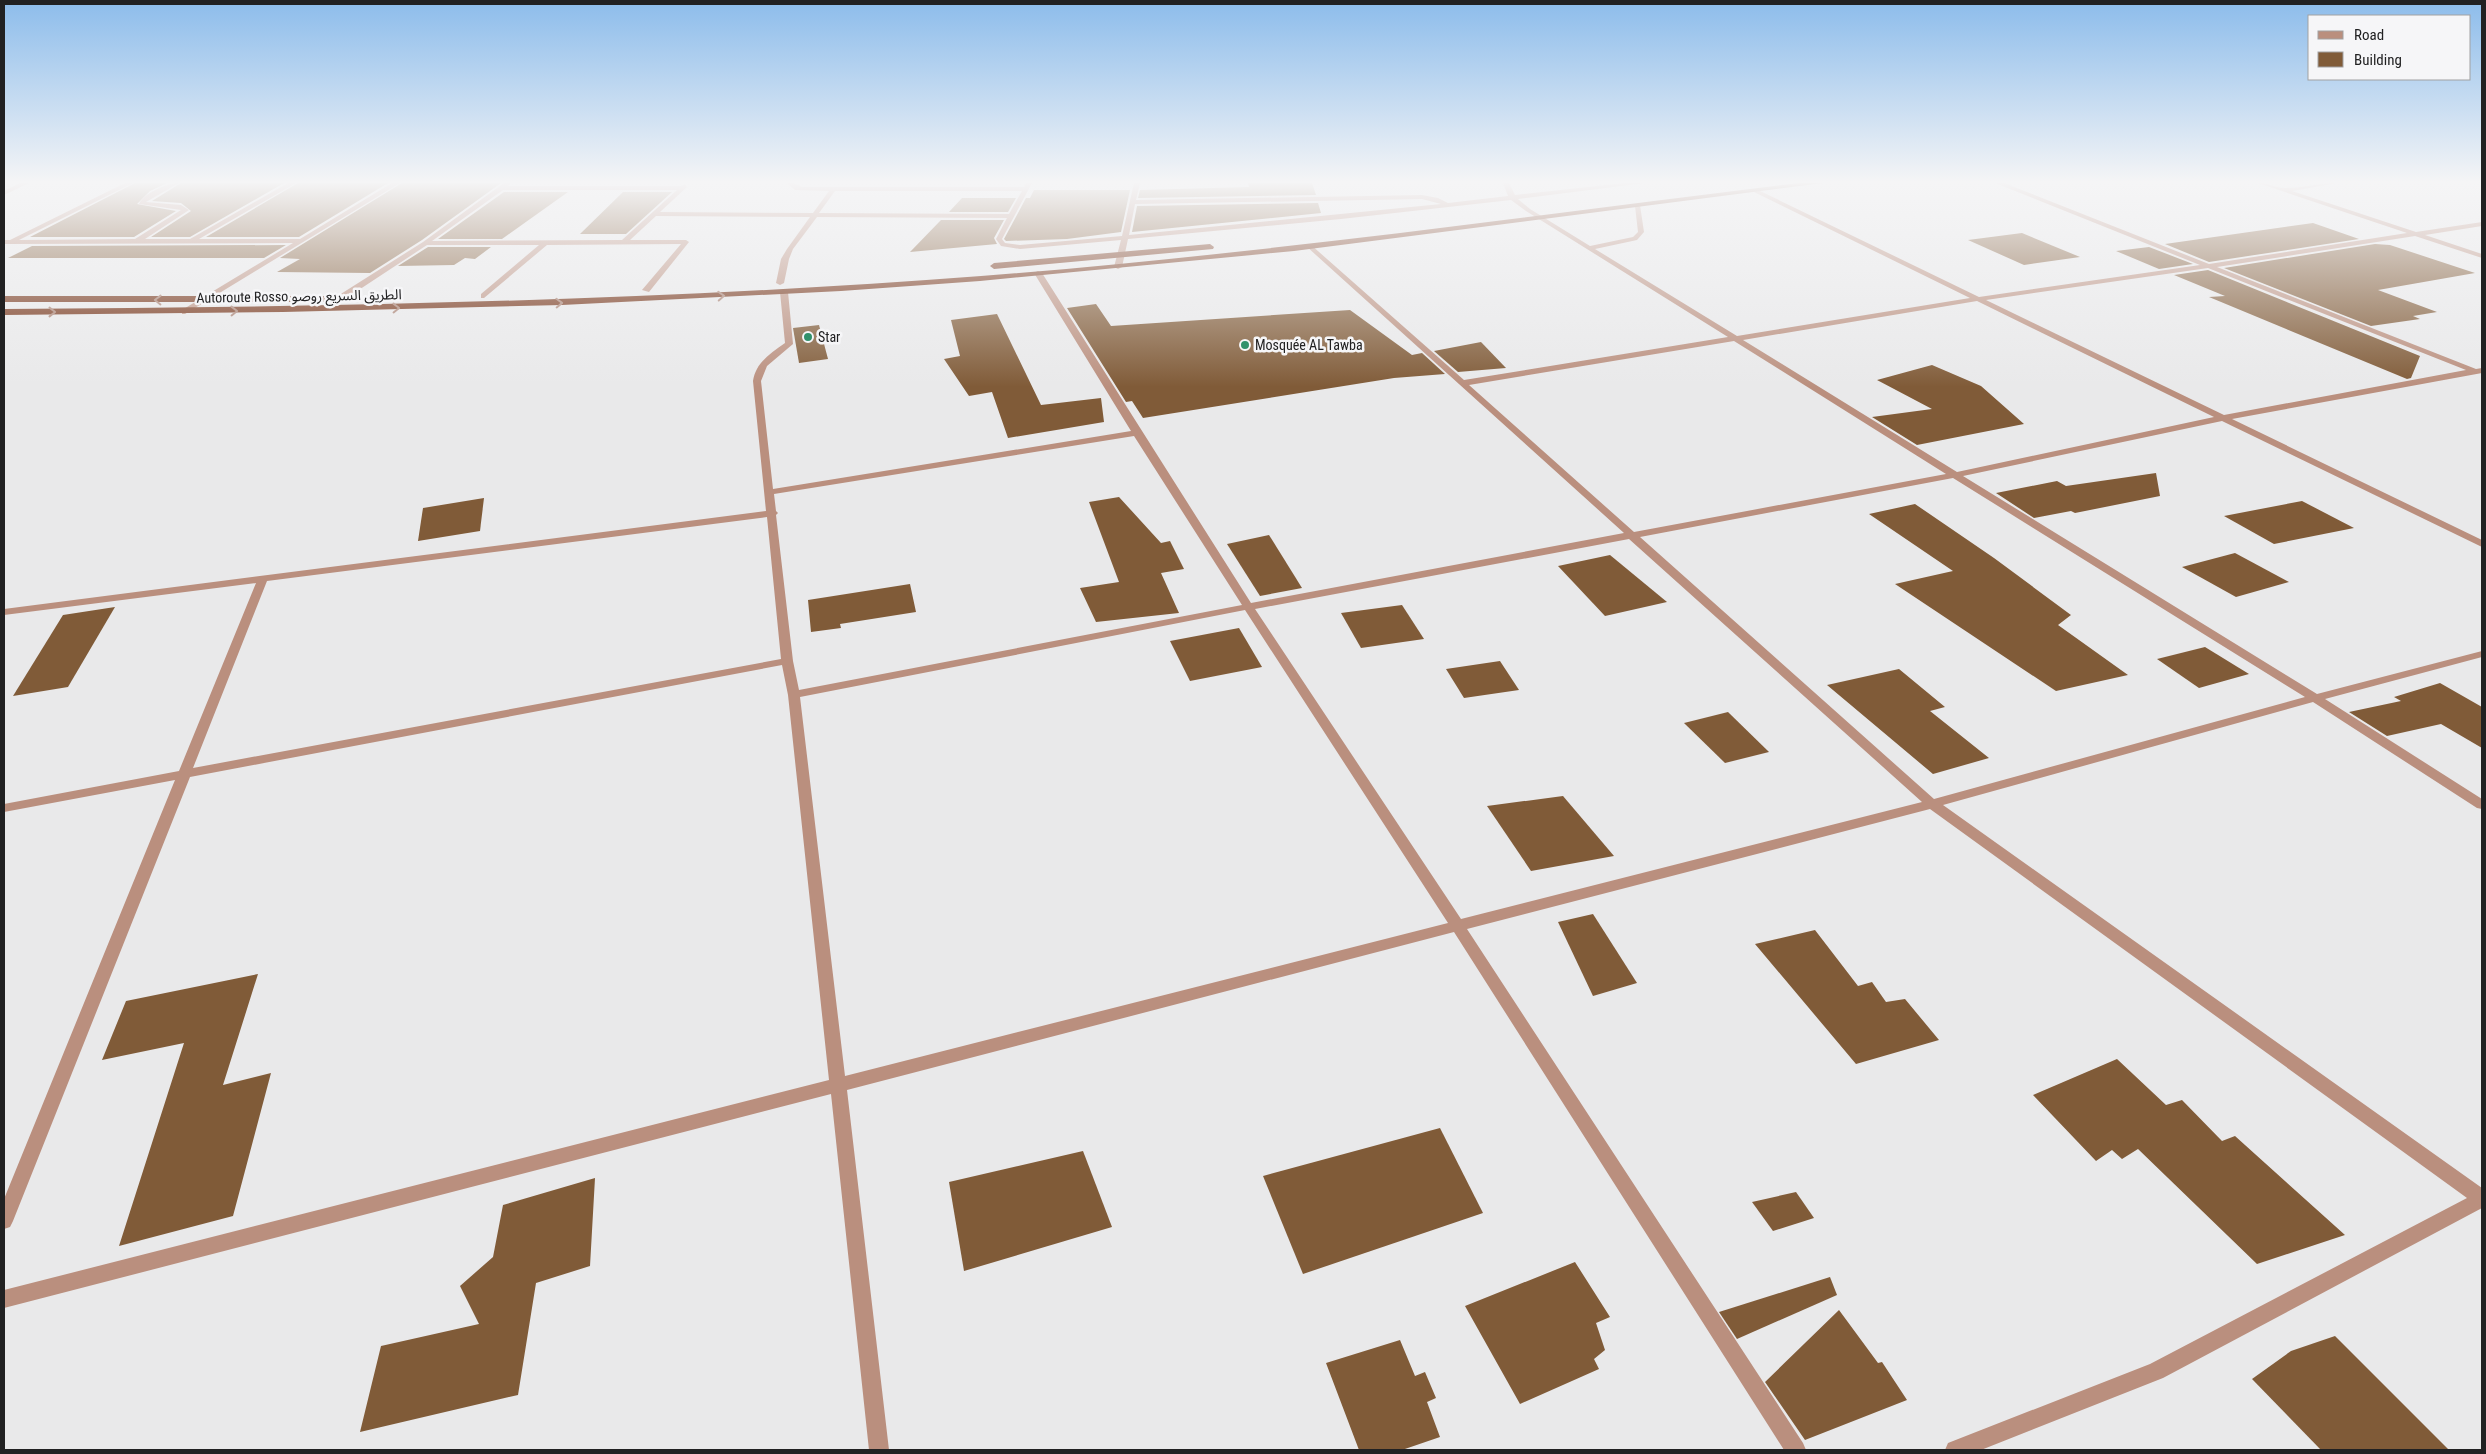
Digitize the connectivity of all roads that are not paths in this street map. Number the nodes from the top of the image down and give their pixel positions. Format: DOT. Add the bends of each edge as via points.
graph roads {
  1 [pos="287,251"];
  2 [pos="413,251"];
  3 [pos="535,251"];
  4 [pos="679,251"];
  5 [pos="790,251"];
  6 [pos="1122,251"];
  7 [pos="1164,251"];
  8 [pos="1228,251"];
  9 [pos="1321,251"];
  10 [pos="1594,251"];
  11 [pos="1882,251"];
  12 [pos="2170,251"];
  13 [pos="2307,251"];
  14 [pos="2467,251"];
  15 [pos="1121,255"];
  16 [pos="2482,256"];
  17 [pos="986,266"];
  18 [pos="2209,266"];
  19 [pos="1118,267"];
  20 [pos="1038,273"];
  21 [pos="834,279"];
  22 [pos="782,288"];
  23 [pos="646,290"];
  24 [pos="484,296"];
  25 [pos="4,299"];
  26 [pos="339,299"];
  27 [pos="1978,299"];
  28 [pos="207,300"];
  29 [pos="4,312"];
  30 [pos="185,312"];
  31 [pos="1736,338"];
  32 [pos="2480,371"];
  33 [pos="1463,383"];
  34 [pos="2223,418"];
  35 [pos="1135,433"];
  36 [pos="1954,474"];
  37 [pos="770,492"];
  38 [pos="773,513"];
  39 [pos="1632,534"];
  40 [pos="2482,544"];
  41 [pos="263,579"];
  42 [pos="1246,607"];
  43 [pos="4,612"];
  44 [pos="2482,654"];
  45 [pos="787,661"];
  46 [pos="794,695"];
  47 [pos="2314,698"];
  48 [pos="185,776"];
  49 [pos="1932,804"];
  50 [pos="2482,805"];
  51 [pos="4,808"];
  52 [pos="1457,926"];
  53 [pos="838,1085"];
  54 [pos="2482,1199"];
  55 [pos="4,1221"];
  56 [pos="4,1299"];
  57 [pos="880,1450"];
  58 [pos="1796,1450"];
  59 [pos="1955,1450"];
  1 -- 28 [label="street"];
  2 -- 26 [label="street"];
  3 -- 24 [label="street"];
  4 -- 23 [label="street"];
  5 -- 22 [label="street" via="785,258"];
  6 -- 15 [label="street"];
  7 -- 15 [label="highway"];
  8 -- 19 [label="highway, Autoroute Rosso الطريق السريع روصو"];
  9 -- 33 [label="street"];
  10 -- 31 [label="street"];
  11 -- 27 [label="street"];
  12 -- 18 [label="street"];
  13 -- 18 [label="street"];
  14 -- 16 [label="street"];
  15 -- 17 [label="highway"];
  15 -- 19 [label="street"];
  18 -- 27 [label="street"];
  18 -- 32 [label="street"];
  19 -- 20 [label="highway, Autoroute Rosso الطريق السريع روصو"];
  20 -- 22 [label="highway, Autoroute Rosso الطريق السريع روصو"];
  20 -- 35 [label="street"];
  21 -- 22 [label="highway, Autoroute Rosso الطريق السريع روصو"];
  22 -- 23 [label="highway, Autoroute Rosso الطريق السريع روصو"];
  30 -- 22 [label="highway, Autoroute Rosso الطريق السريع روصو, one-way" via="508,305"];
  22 -- 37 [label="street" via="789,344 762,364 758,372"];
  23 -- 24 [label="highway, Autoroute Rosso الطريق السريع روصو"];
  24 -- 26 [label="highway, Autoroute Rosso الطريق السريع روصو"];
  28 -- 25 [label="highway, Autoroute Rosso الطريق السريع روصو, one-way"];
  26 -- 28 [label="highway, Autoroute Rosso الطريق السريع روصو"];
  27 -- 31 [label="street"];
  27 -- 34 [label="street"];
  28 -- 30 [label="street"];
  29 -- 30 [label="highway, Autoroute Rosso الطريق السريع روصو, one-way"];
  31 -- 33 [label="street"];
  31 -- 36 [label="street"];
  32 -- 34 [label="street"];
  33 -- 39 [label="street"];
  34 -- 36 [label="street"];
  34 -- 40 [label="street"];
  35 -- 37 [label="street"];
  35 -- 42 [label="street"];
  36 -- 39 [label="street"];
  36 -- 47 [label="street"];
  37 -- 38 [label="street"];
  38 -- 41 [label="street"];
  38 -- 45 [label="street"];
  39 -- 42 [label="street"];
  39 -- 49 [label="street"];
  41 -- 43 [label="street"];
  41 -- 48 [label="street"];
  42 -- 46 [label="street"];
  42 -- 52 [label="street"];
  44 -- 47 [label="street"];
  45 -- 46 [label="street"];
  45 -- 48 [label="street"];
  46 -- 53 [label="street"];
  47 -- 49 [label="street"];
  47 -- 50 [label="street"];
  48 -- 51 [label="street"];
  48 -- 55 [label="street"];
  49 -- 52 [label="street"];
  49 -- 54 [label="street"];
  52 -- 53 [label="street"];
  52 -- 58 [label="street"];
  53 -- 56 [label="street"];
  53 -- 57 [label="street"];
  54 -- 59 [label="street" via="2156,1371"];
}
